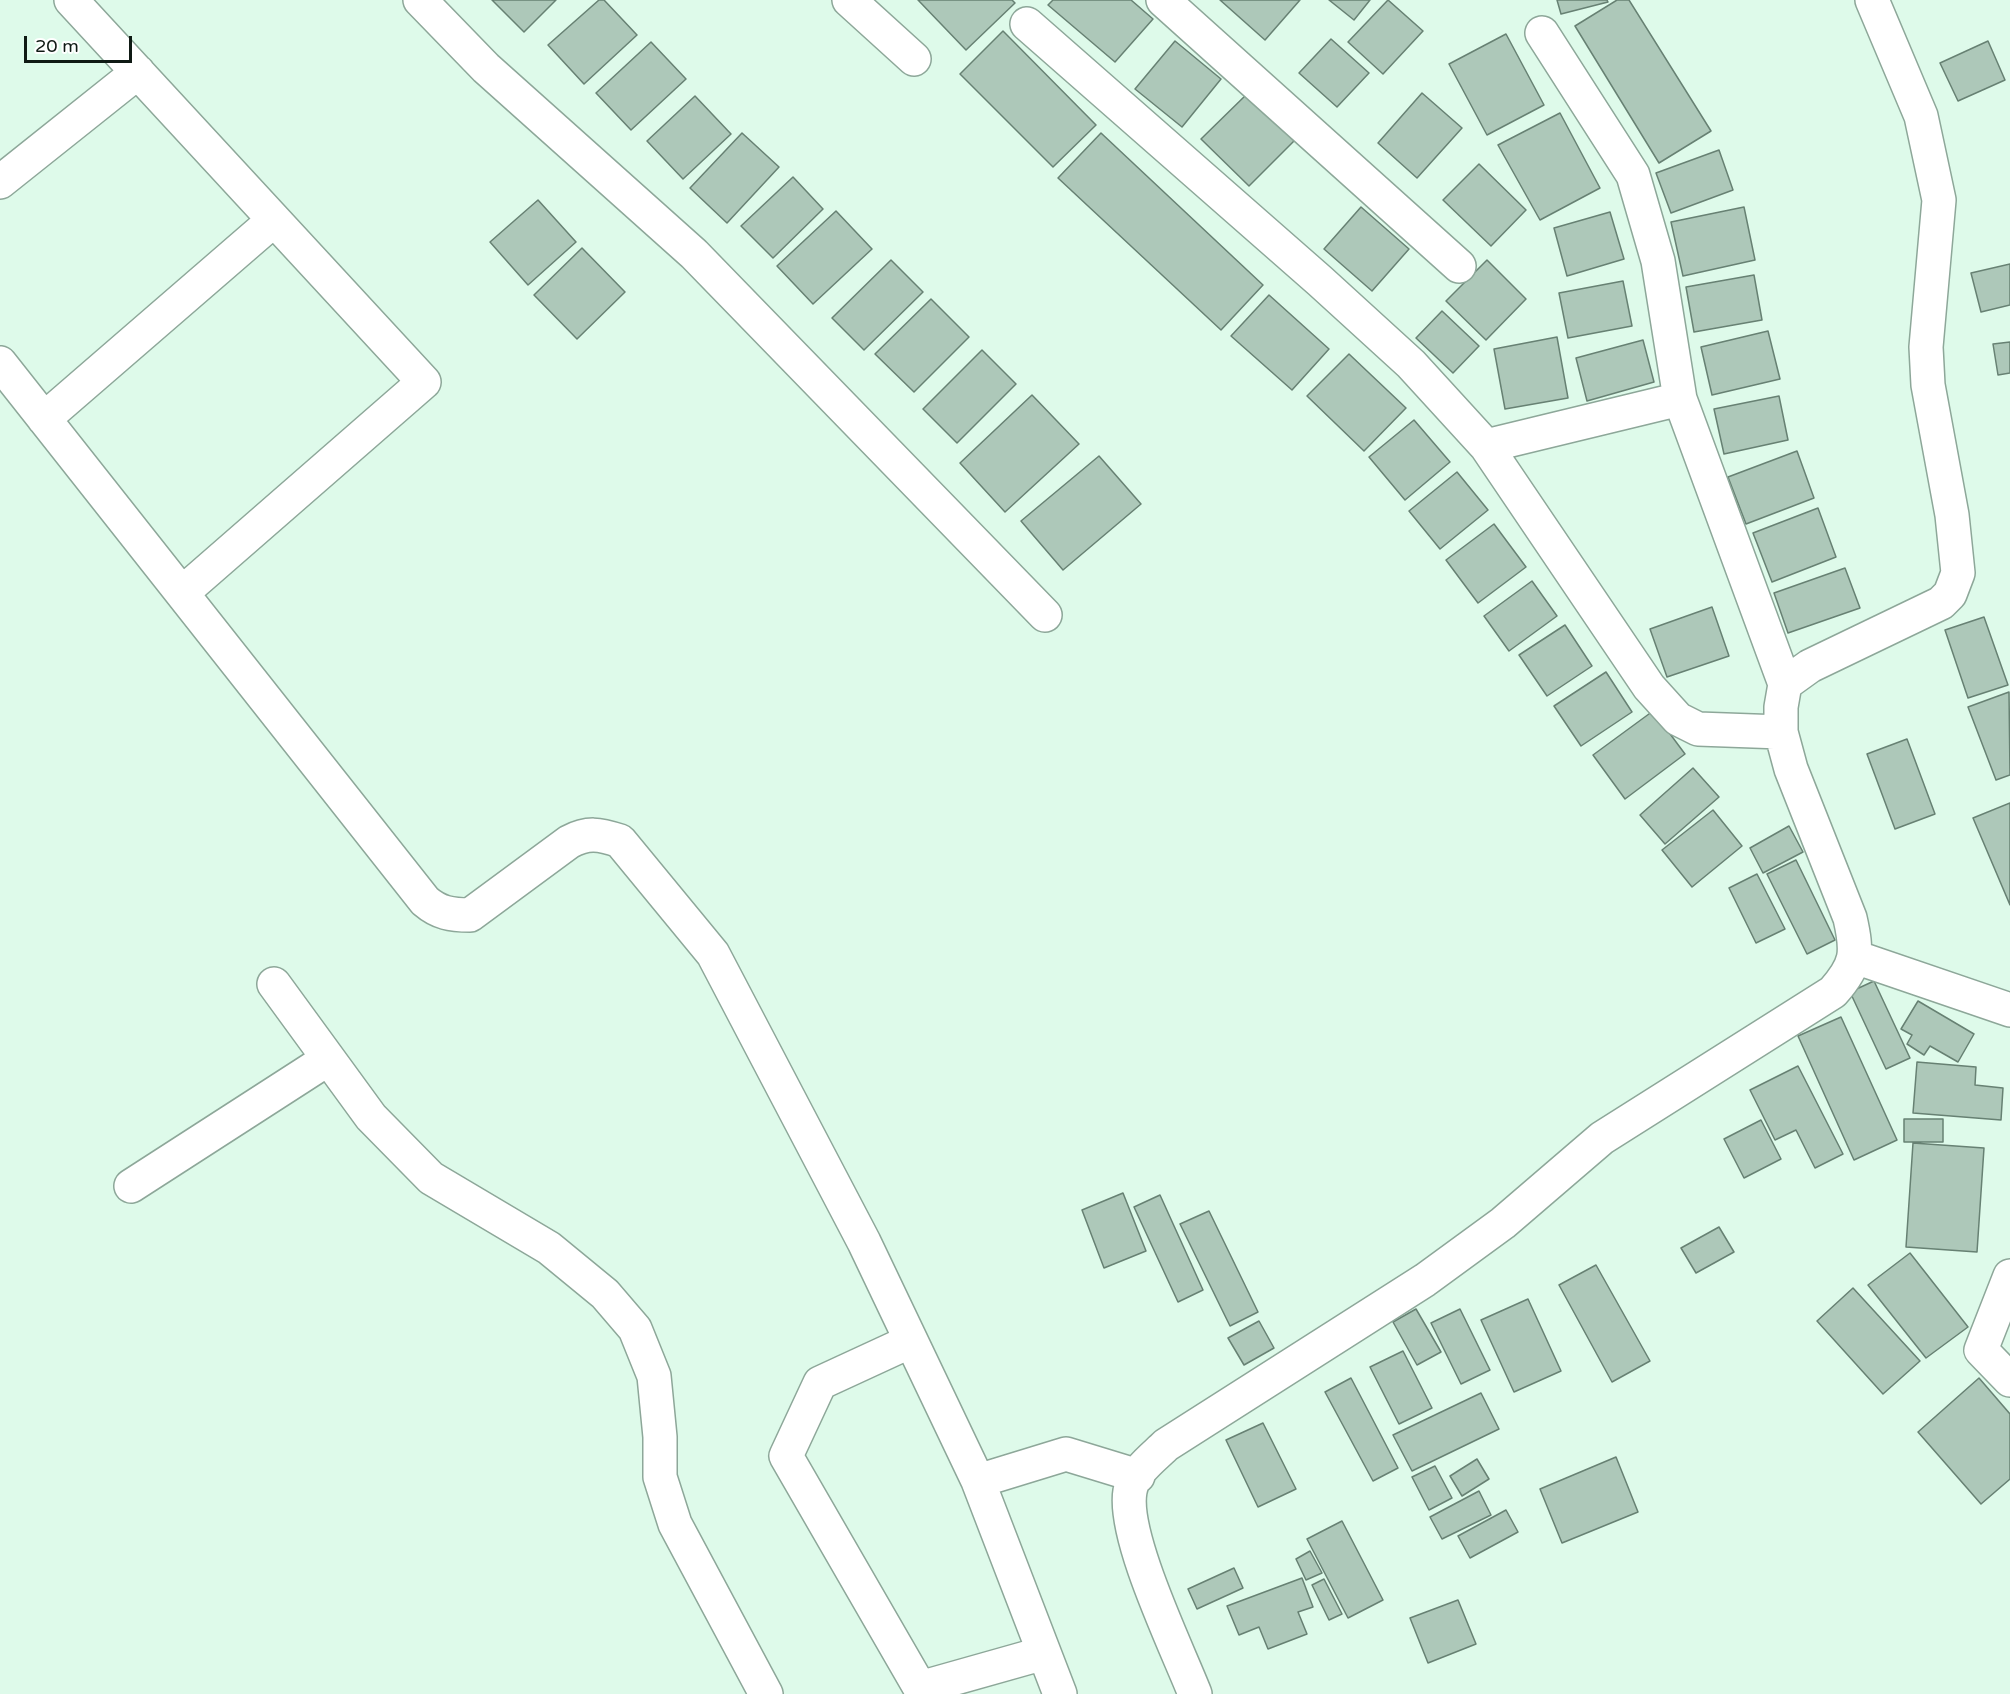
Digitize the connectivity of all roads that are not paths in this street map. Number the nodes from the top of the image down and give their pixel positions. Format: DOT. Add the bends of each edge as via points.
graph roads {
  1 [pos="71,0"];
  2 [pos="420,0"];
  3 [pos="849,0"];
  4 [pos="1163,0"];
  5 [pos="1872,0"];
  6 [pos="1027,24"];
  7 [pos="1542,33"];
  8 [pos="914,59"];
  9 [pos="138,72"];
  10 [pos="0,182"];
  11 [pos="274,220"];
  12 [pos="1459,266"];
  13 [pos="0,363"];
  14 [pos="1680,399"];
  15 [pos="44,419"];
  16 [pos="1486,446"];
  17 [pos="182,593"];
  18 [pos="1045,615"];
  19 [pos="1785,684"];
  20 [pos="1781,732"];
  21 [pos="1855,957"];
  22 [pos="274,984"];
  23 [pos="2010,1010"];
  24 [pos="328,1059"];
  25 [pos="131,1185"];
  26 [pos="2010,1276"];
  27 [pos="911,1341"];
  28 [pos="2010,1380"];
  29 [pos="1138,1476"];
  30 [pos="978,1481"];
  31 [pos="1044,1653"];
  32 [pos="766,1694"];
  33 [pos="1060,1694"];
  34 [pos="1195,1694"];
  1 -- 9 [label="street"];
  2 -- 18 [label="street" via="486,69 694,254"];
  3 -- 8 [label="street"];
  4 -- 12 [label="street"];
  5 -- 19 [label="street" via="1921,116 1939,200 1926,347 1928,385 1952,515 1958,573 1950,594 1941,603 1810,666"];
  6 -- 16 [label="street" via="1371,327 1411,364"];
  7 -- 14 [label="street" via="1633,175 1658,261"];
  9 -- 10 [label="street"];
  9 -- 11 [label="street"];
  11 -- 15 [label="street"];
  11 -- 17 [label="street" via="424,382"];
  13 -- 15 [label="street"];
  14 -- 16 [label="street"];
  14 -- 19 [label="street"];
  15 -- 17 [label="street"];
  16 -- 20 [label="street" via="1649,687 1678,719 1698,729"];
  17 -- 27 [label="street" via="436,911 470,915 582,835 597,834 620,841 713,954 864,1242"];
  19 -- 20 [label="street"];
  20 -- 21 [label="street" via="1791,770 1850,918"];
  21 -- 23 [label="street"];
  21 -- 29 [label="street" via="1848,975 1833,992 1602,1138 1503,1223 1425,1280 1167,1445"];
  22 -- 24 [label="street"];
  24 -- 25 [label="street"];
  24 -- 32 [label="street" via="371,1117 431,1178 549,1248 605,1294 635,1329 654,1376 660,1477 675,1524"];
  26 -- 28 [label="street" via="1981,1350"];
  27 -- 30 [label="street"];
  27 -- 31 [label="street" via="820,1383 786,1456 920,1688"];
  29 -- 30 [label="street" via="1066,1454"];
  29 -- 34 [label="street" via="1130,1489 1130,1515 1138,1550"];
  30 -- 31 [label="street"];
  31 -- 33 [label="street"];
}
